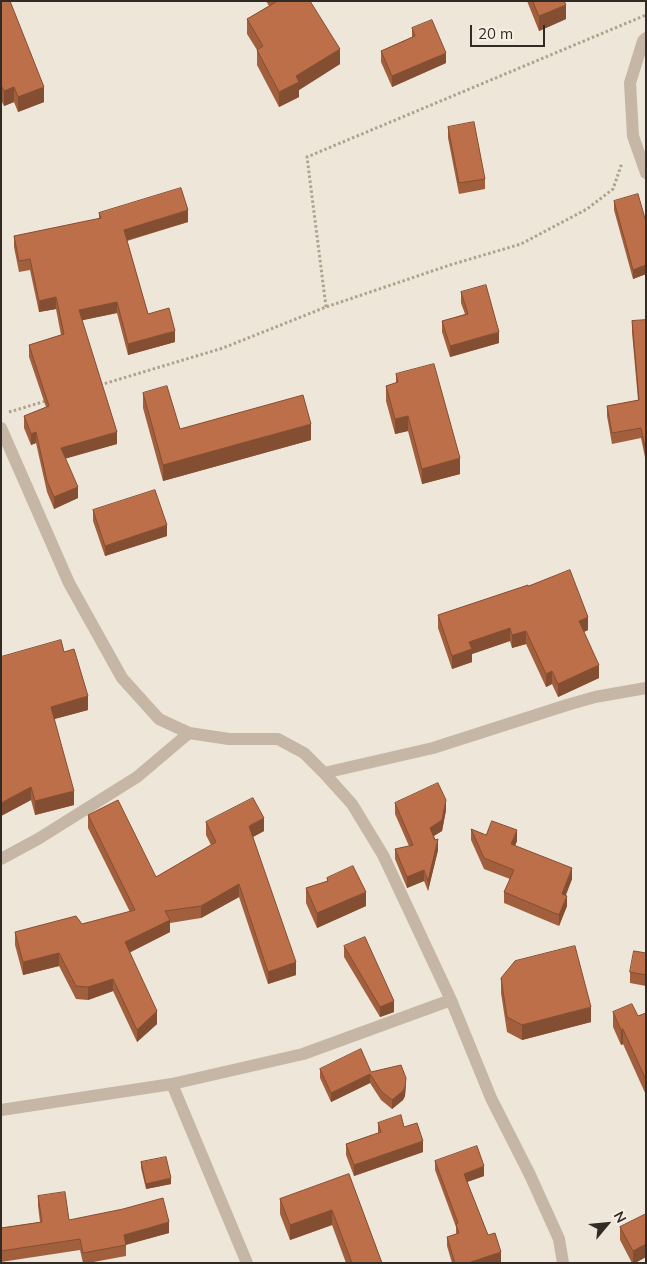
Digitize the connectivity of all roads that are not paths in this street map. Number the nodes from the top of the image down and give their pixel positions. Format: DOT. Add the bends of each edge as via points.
graph roads {
  1 [pos="646,38"];
  2 [pos="646,174"];
  3 [pos="1,428"];
  4 [pos="646,688"];
  5 [pos="189,733"];
  6 [pos="324,773"];
  7 [pos="1,859"];
  8 [pos="451,1000"];
  9 [pos="172,1084"];
  10 [pos="1,1110"];
  11 [pos="247,1263"];
  12 [pos="563,1263"];
  1 -- 2 [label="street" via="630,83 633,136"];
  3 -- 5 [label="street" via="69,583 122,678 159,719"];
  4 -- 6 [label="street" via="586,700 433,748"];
  5 -- 6 [label="street" via="229,739 278,739 304,753"];
  5 -- 7 [label="street" via="137,777 38,840"];
  6 -- 8 [label="street" via="352,804 383,855"];
  8 -- 9 [label="street" via="304,1054"];
  8 -- 12 [label="street" via="491,1098 559,1239"];
  9 -- 10 [label="street"];
  9 -- 11 [label="street"];
}
